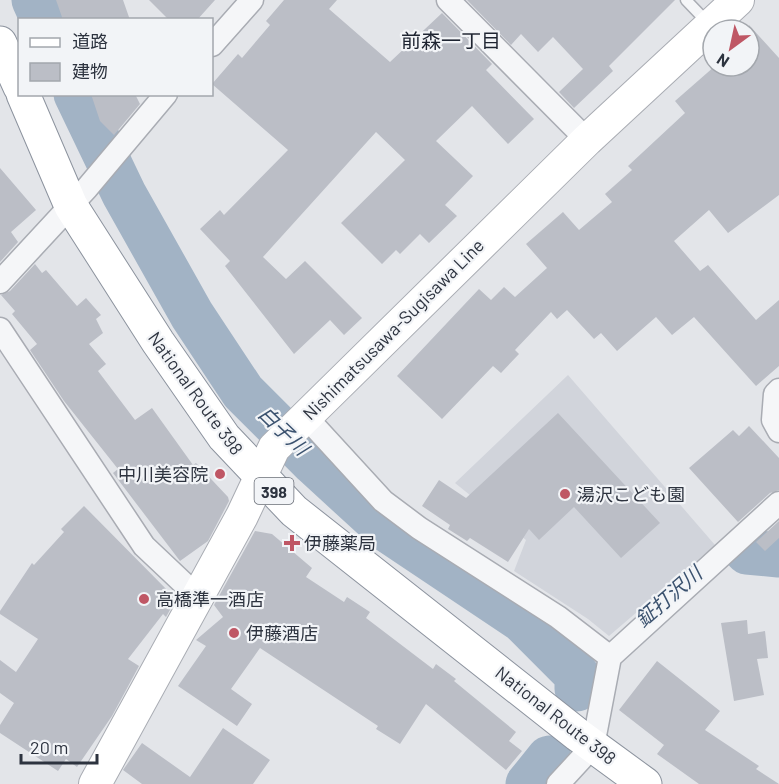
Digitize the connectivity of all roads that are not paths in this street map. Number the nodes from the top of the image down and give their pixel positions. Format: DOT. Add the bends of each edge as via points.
graph roads {
  1 [pos="252,0"];
  2 [pos="448,0"];
  3 [pos="686,0"];
  4 [pos="738,0"];
  5 [pos="704,18"];
  6 [pos="719,18"];
  7 [pos="701,34"];
  8 [pos="0,43"];
  9 [pos="213,44"];
  10 [pos="18,83"];
  11 [pos="24,96"];
  12 [pos="164,96"];
  13 [pos="587,140"];
  14 [pos="79,197"];
  15 [pos="0,282"];
  16 [pos="0,329"];
  17 [pos="779,390"];
  18 [pos="302,419"];
  19 [pos="779,431"];
  20 [pos="261,478"];
  21 [pos="779,503"];
  22 [pos="197,596"];
  23 [pos="610,657"];
  24 [pos="593,746"];
  25 [pos="95,784"];
  26 [pos="558,784"];
  27 [pos="645,784"];
  1 -- 9 [label="street"];
  2 -- 13 [label="street"];
  3 -- 5 [label="lane"];
  4 -- 6 [label="main road, Nishimatsusawa-Sugisawa Line"];
  7 -- 13 [label="main road, Nishimatsusawa-Sugisawa Line"];
  8 -- 10 [label="highway"];
  11 -- 14 [label="highway, National Route 398 / 398"];
  12 -- 14 [label="street"];
  13 -- 18 [label="main road, Nishimatsusawa-Sugisawa Line"];
  14 -- 15 [label="street"];
  14 -- 20 [label="highway, National Route 398 / 398" via="158,342 224,437"];
  16 -- 22 [label="street" via="144,546"];
  17 -- 19 [label="street" via="775,394 773,420"];
  18 -- 20 [label="main road, Nishimatsusawa-Sugisawa Line" via="274,448"];
  18 -- 23 [label="street" via="383,501 558,617"];
  20 -- 22 [label="main road, Nishimatsusawa-Sugisawa Line"];
  20 -- 24 [label="highway, National Route 398 / 398" via="294,511"];
  21 -- 23 [label="street"];
  22 -- 25 [label="main road, Nishimatsusawa-Sugisawa Line"];
  23 -- 24 [label="street"];
  24 -- 26 [label="street"];
  24 -- 27 [label="highway, National Route 398 / 398"];
}
